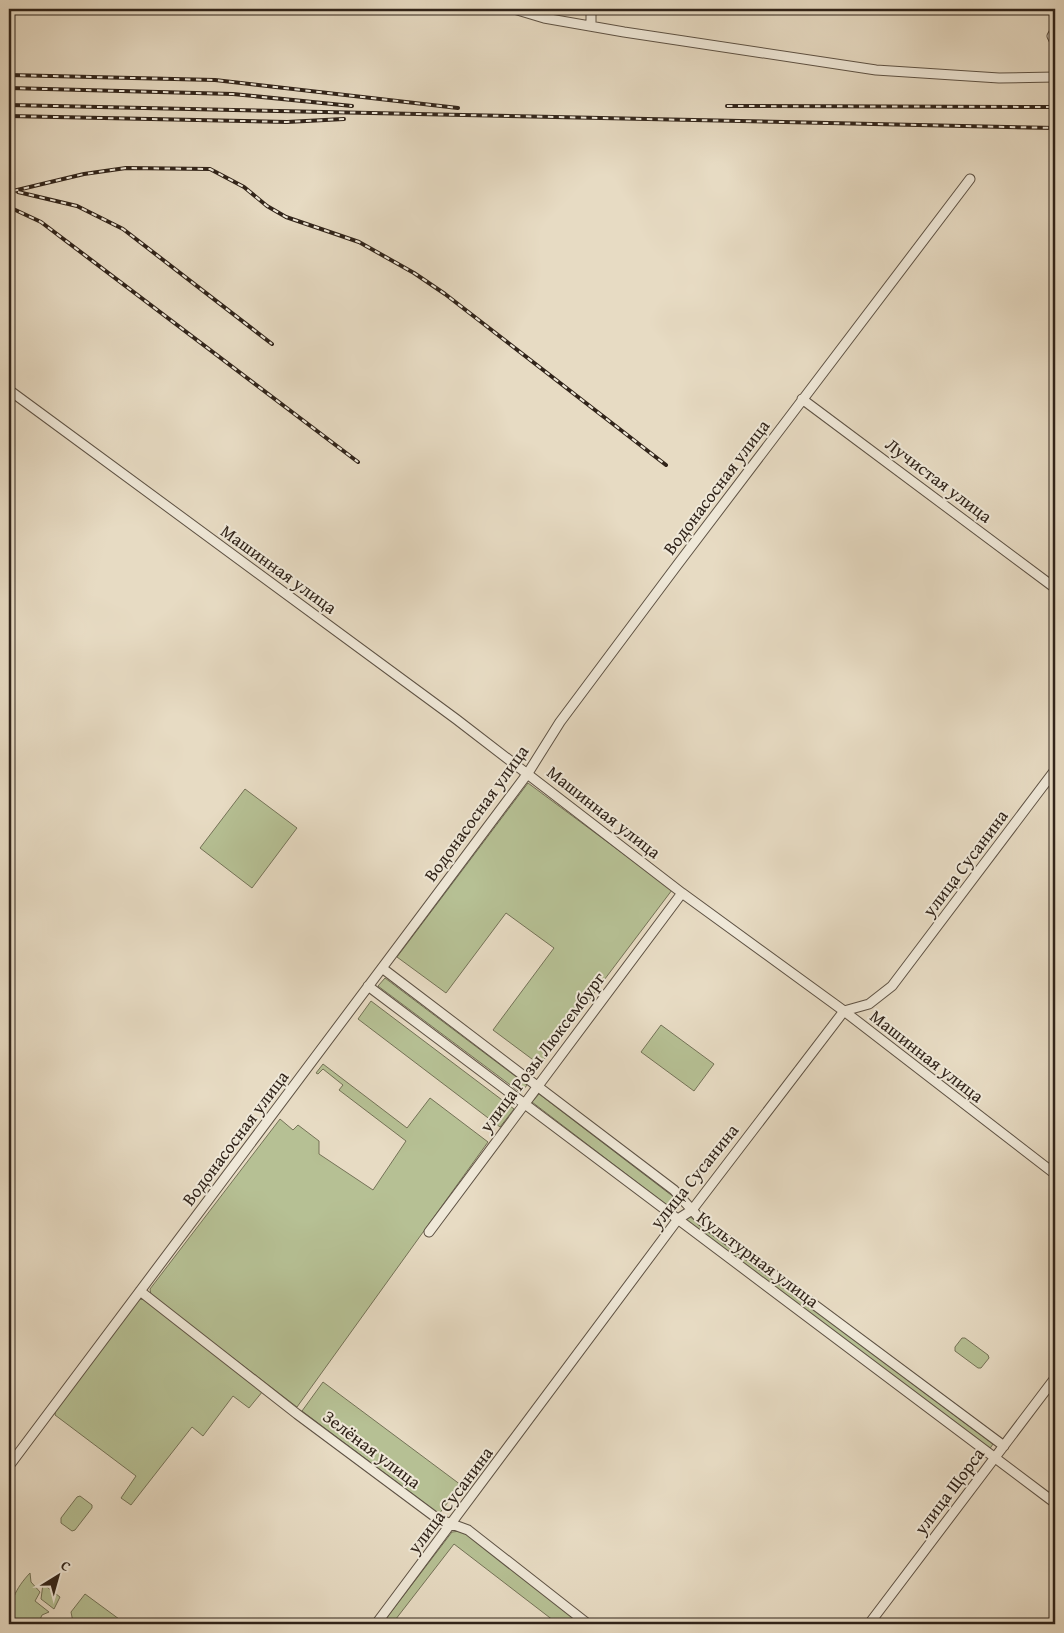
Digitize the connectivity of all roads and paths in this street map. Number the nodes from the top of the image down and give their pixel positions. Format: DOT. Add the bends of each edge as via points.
graph roads {
  1 [pos="514,9"];
  2 [pos="591,9"];
  3 [pos="591,26"];
  4 [pos="1055,31"];
  5 [pos="1055,42"];
  6 [pos="1055,78"];
  7 [pos="970,179"];
  8 [pos="9,390"];
  9 [pos="802,399"];
  10 [pos="1055,588"];
  11 [pos="1055,770"];
  12 [pos="528,773"];
  13 [pos="682,893"];
  14 [pos="382,968"];
  15 [pos="368,986"];
  16 [pos="844,1012"];
  17 [pos="538,1086"];
  18 [pos="524,1103"];
  19 [pos="1055,1174"];
  20 [pos="692,1210"];
  21 [pos="678,1219"];
  22 [pos="429,1232"];
  23 [pos="140,1291"];
  24 [pos="1055,1378"];
  25 [pos="1004,1446"];
  26 [pos="995,1458"];
  27 [pos="9,1466"];
  28 [pos="1055,1503"];
  29 [pos="452,1525"];
  30 [pos="376,1624"];
  31 [pos="588,1624"];
  32 [pos="869,1624"];
  1 -- 3 [label="street"];
  2 -- 3 [label="street"];
  3 -- 6 [label="street" via="876,70 998,78"];
  4 -- 5 [label="street" via="1052,36"];
  7 -- 9 [label="street, Водонасосная улица"];
  8 -- 12 [label="street, Машинная улица"];
  9 -- 10 [label="street, Лучистая улица"];
  9 -- 12 [label="street, Водонасосная улица" via="560,722"];
  11 -- 16 [label="street, улица Сусанина" via="892,986 869,1004"];
  12 -- 13 [label="street, Машинная улица"];
  12 -- 14 [label="street, Водонасосная улица"];
  13 -- 16 [label="street, Машинная улица"];
  13 -- 17 [label="street, улица Розы Люксембург"];
  14 -- 15 [label="street, Водонасосная улица"];
  14 -- 17 [label="street, Культурная улица"];
  15 -- 18 [label="street, Культурная улица"];
  15 -- 23 [label="street, Водонасосная улица"];
  16 -- 19 [label="street, Машинная улица"];
  16 -- 20 [label="street, улица Сусанина"];
  17 -- 18 [label="street, улица Розы Люксембург"];
  17 -- 20 [label="street, Культурная улица" via="674,1190"];
  18 -- 21 [label="street, Культурная улица"];
  18 -- 22 [label="street, улица Розы Люксембург"];
  20 -- 21 [label="street, улица Сусанина"];
  20 -- 25 [label="street, Культурная улица" via="702,1221"];
  21 -- 26 [label="street, Культурная улица"];
  21 -- 29 [label="street, улица Сусанина"];
  23 -- 27 [label="street, Водонасосная улица"];
  23 -- 29 [label="street, Зелёная улица" via="297,1414 438,1519"];
  24 -- 25 [label="street, улица Щорса"];
  25 -- 26 [label="street, улица Щорса"];
  26 -- 28 [label="street, Культурная улица"];
  26 -- 32 [label="street, улица Щорса"];
  29 -- 30 [label="street, улица Сусанина"];
  29 -- 31 [label="street, Зелёная улица" via="468,1530"];
}
